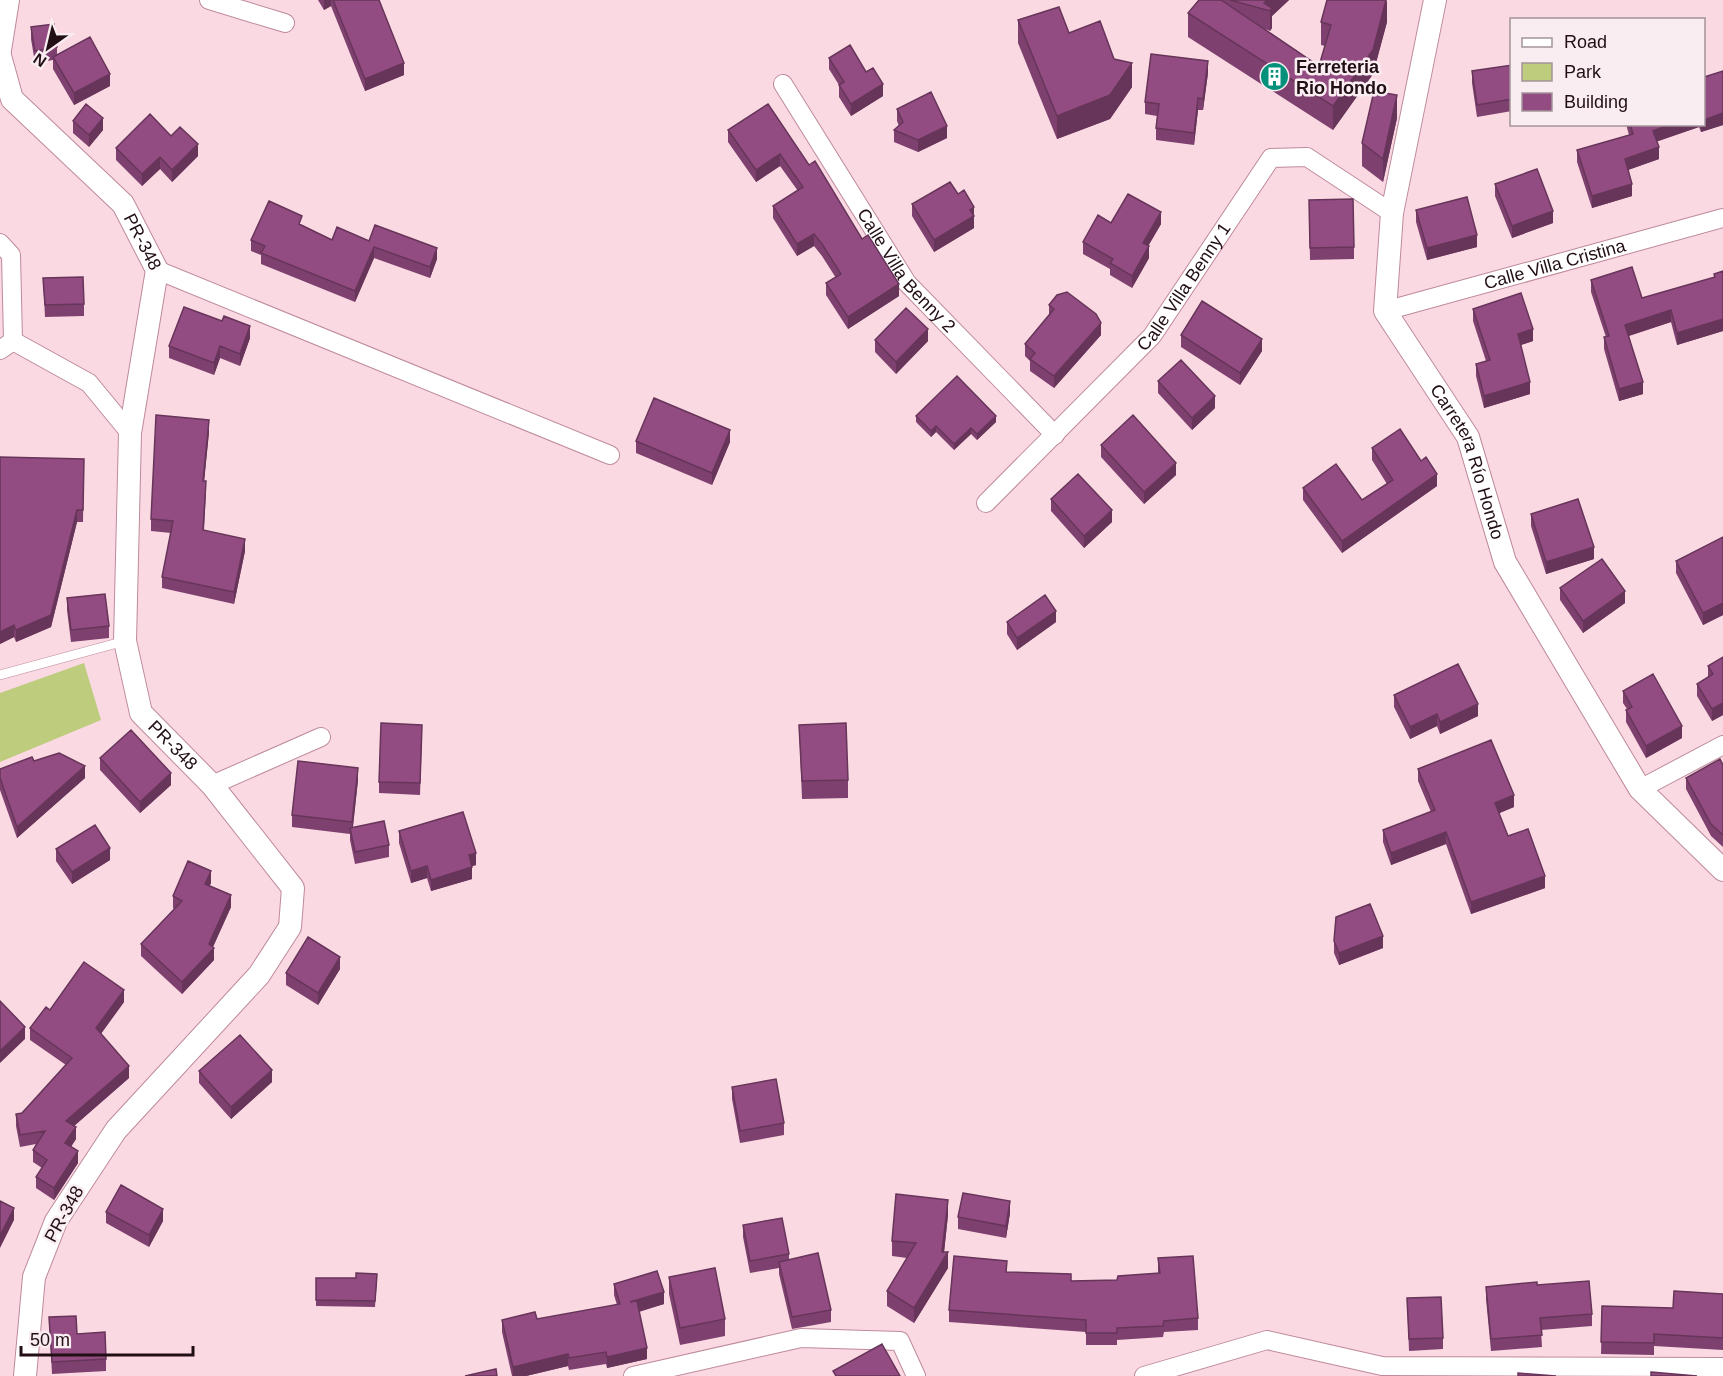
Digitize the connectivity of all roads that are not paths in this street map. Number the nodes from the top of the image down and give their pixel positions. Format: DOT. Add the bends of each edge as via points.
graph roads {
  1 [pos="11,0"];
  2 [pos="209,0"];
  3 [pos="1436,0"];
  4 [pos="285,22"];
  5 [pos="0,50"];
  6 [pos="0,56"];
  7 [pos="783,84"];
  8 [pos="1392,213"];
  9 [pos="1723,218"];
  10 [pos="0,243"];
  11 [pos="157,270"];
  12 [pos="1385,311"];
  13 [pos="6,345"];
  14 [pos="130,433"];
  15 [pos="1055,435"];
  16 [pos="610,455"];
  17 [pos="986,503"];
  18 [pos="125,641"];
  19 [pos="0,675"];
  20 [pos="321,737"];
  21 [pos="1723,745"];
  22 [pos="212,785"];
  23 [pos="1640,789"];
  24 [pos="1723,870"];
  25 [pos="1723,1367"];
  26 [pos="644,1375"];
  27 [pos="25,1376"];
  28 [pos="916,1376"];
  29 [pos="1144,1376"];
  1 -- 5 [label="street"];
  2 -- 4 [label="street"];
  3 -- 8 [label="street"];
  6 -- 11 [label="street, PR-348 / PR-348" via="12,99 123,204"];
  7 -- 15 [label="street, Calle Villa Benny 2" via="907,283"];
  8 -- 12 [label="street"];
  8 -- 15 [label="street, Calle Villa Benny 1" via="1307,157 1271,158 1152,336"];
  9 -- 12 [label="street, Calle Villa Cristina"];
  10 -- 13 [label="street" via="11,255"];
  11 -- 14 [label="street, PR-348 / PR-348"];
  11 -- 16 [label="street"];
  12 -- 23 [label="street, Carretera Río Hondo" via="1468,437 1505,562"];
  13 -- 14 [label="street" via="89,383"];
  14 -- 18 [label="street, PR-348 / PR-348"];
  15 -- 17 [label="street, Calle Villa Benny 1"];
  18 -- 19 [label="lane"];
  18 -- 22 [label="street, PR-348 / PR-348" via="141,713"];
  20 -- 22 [label="street"];
  21 -- 23 [label="street"];
  22 -- 27 [label="street, PR-348 / PR-348" via="293,888 290,927 259,975 116,1130 56,1221 34,1277"];
  23 -- 24 [label="street, Carretera Río Hondo"];
  25 -- 29 [label="street" via="1382,1366 1267,1340"];
  26 -- 28 [label="street" via="801,1338 900,1341"];
}
